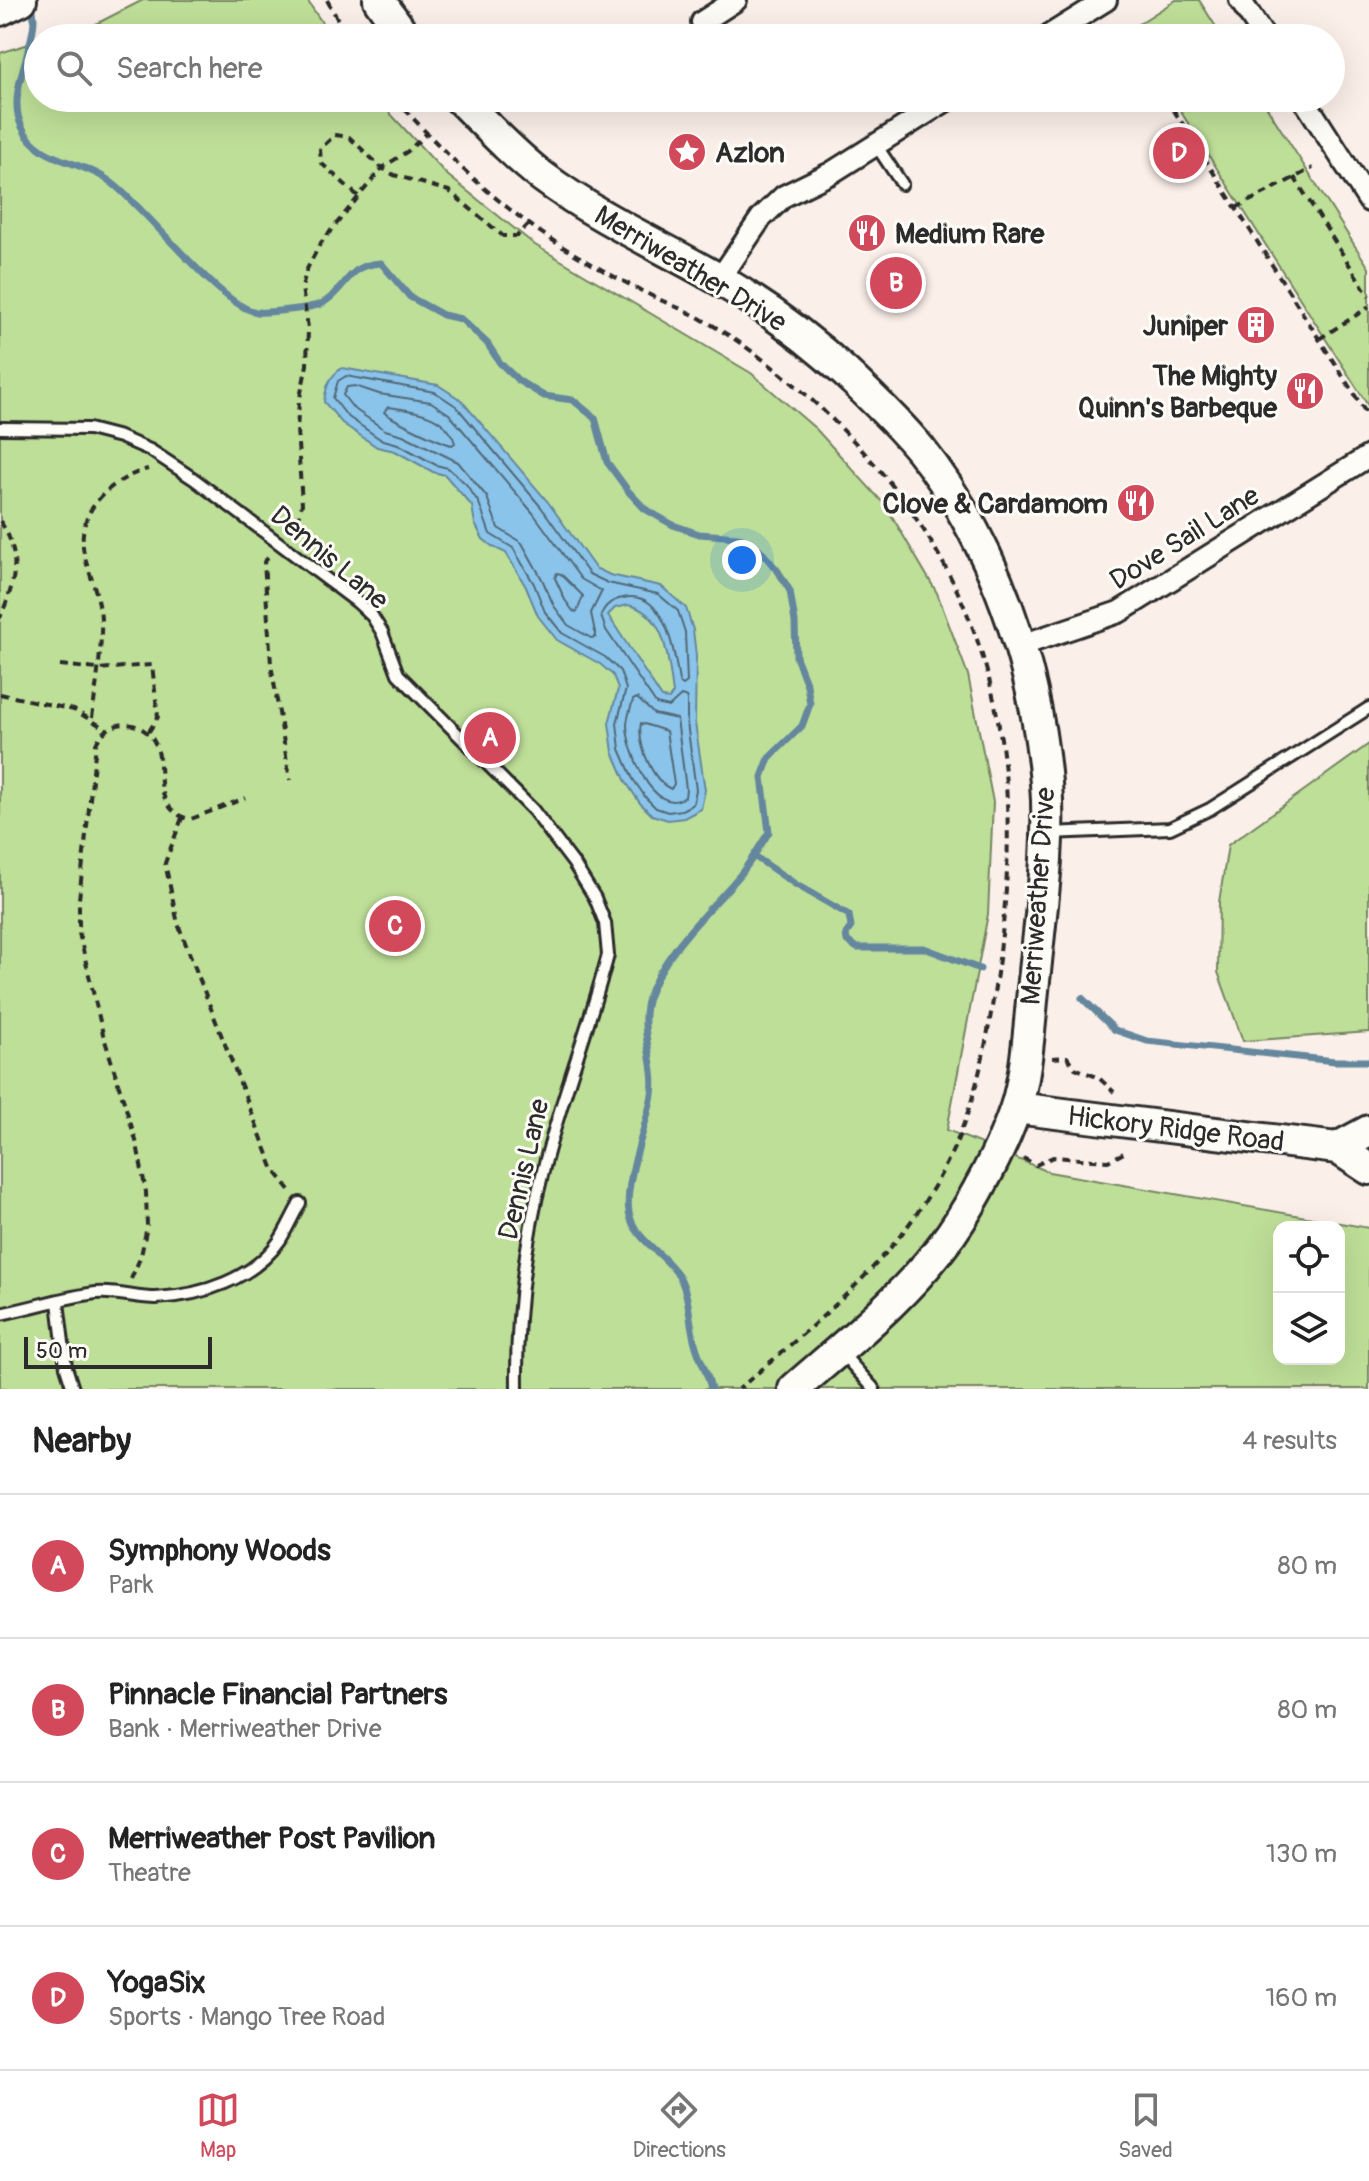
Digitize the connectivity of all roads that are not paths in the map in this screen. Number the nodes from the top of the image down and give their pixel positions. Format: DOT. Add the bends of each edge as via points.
graph roads {
  1 [pos="21,0"];
  2 [pos="379,0"];
  3 [pos="736,0"];
  4 [pos="1106,0"];
  5 [pos="1240,0"];
  6 [pos="0,10"];
  7 [pos="702,22"];
  8 [pos="396,24"];
  9 [pos="1067,24"];
  10 [pos="1256,24"];
  11 [pos="474,112"];
  12 [pos="928,112"];
  13 [pos="1312,112"];
  14 [pos="876,145"];
  15 [pos="902,184"];
  16 [pos="1369,201"];
  17 [pos="719,280"];
  18 [pos="0,428"];
  19 [pos="1369,456"];
  20 [pos="1019,646"];
  21 [pos="1369,708"];
  22 [pos="1047,833"];
  23 [pos="1016,1108"];
  24 [pos="1369,1131"];
  25 [pos="1337,1148"];
  26 [pos="1369,1169"];
  27 [pos="300,1203"];
  28 [pos="58,1302"];
  29 [pos="0,1314"];
  30 [pos="839,1349"];
  31 [pos="801,1383"];
  32 [pos="73,1389"];
  33 [pos="517,1389"];
  34 [pos="874,1389"];
  1 -- 6 [label="street"];
  2 -- 8 [label="street"];
  3 -- 7 [label="street"];
  4 -- 9 [label="street"];
  5 -- 10 [label="street"];
  11 -- 17 [label="street, Merriweather Drive" via="543,177"];
  12 -- 14 [label="street"];
  13 -- 16 [label="street"];
  14 -- 15 [label="lane"];
  14 -- 17 [label="street" via="770,207"];
  17 -- 20 [label="street, Merriweather Drive" via="790,326 844,371 919,448 975,537"];
  18 -- 33 [label="lane, Dennis Lane" via="89,429 120,437 150,450 285,547 372,616 398,674 533,810 595,898 605,923 608,955 542,1172 527,1254"];
  19 -- 20 [label="street, Dove Sail Lane" via="1119,612"];
  20 -- 22 [label="street, Merriweather Drive" via="1039,729"];
  21 -- 22 [label="lane" via="1184,822 1157,830"];
  22 -- 23 [label="street, Merriweather Drive"];
  23 -- 25 [label="street, Hickory Ridge Road"];
  23 -- 30 [label="street, Merriweather Drive" via="952,1232 917,1277"];
  24 -- 25 [label="street"];
  25 -- 26 [label="street, Hickory Ridge Road"];
  27 -- 28 [label="lane" via="264,1258 214,1287 187,1295 96,1293"];
  28 -- 29 [label="lane"];
  28 -- 32 [label="lane"];
  30 -- 31 [label="street, Merriweather Drive"];
  30 -- 34 [label="lane"];
}
